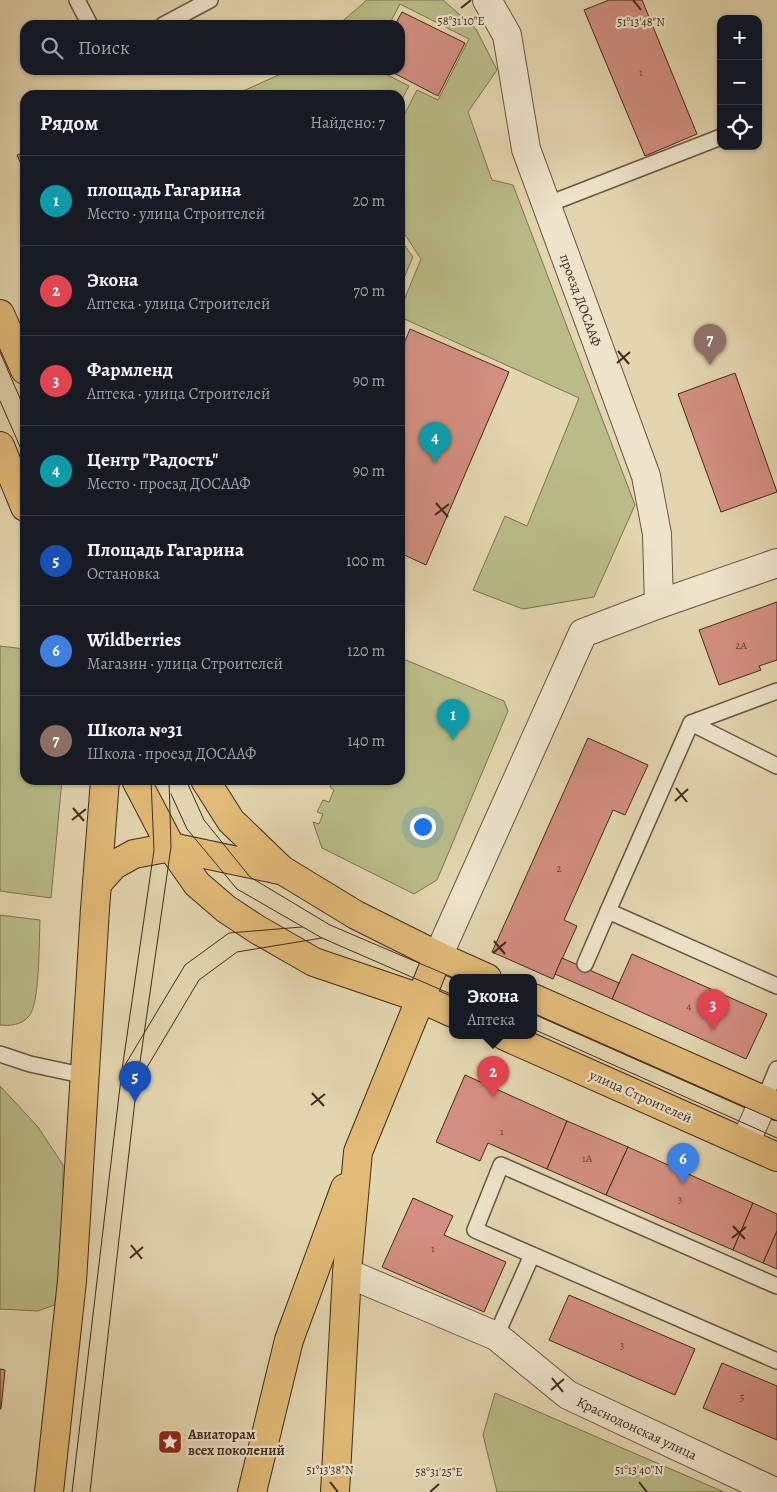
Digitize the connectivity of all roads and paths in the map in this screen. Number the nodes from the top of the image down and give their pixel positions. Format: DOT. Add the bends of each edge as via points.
graph roads {
  1 [pos="77,0"];
  2 [pos="210,0"];
  3 [pos="487,0"];
  4 [pos="87,20"];
  5 [pos="172,20"];
  6 [pos="717,140"];
  7 [pos="546,205"];
  8 [pos="4,322"];
  9 [pos="20,359"];
  10 [pos="0,446"];
  11 [pos="20,495"];
  12 [pos="777,563"];
  13 [pos="659,604"];
  14 [pos="777,691"];
  15 [pos="690,724"];
  16 [pos="777,766"];
  17 [pos="104,785"];
  18 [pos="139,785"];
  19 [pos="208,785"];
  20 [pos="171,847"];
  21 [pos="282,870"];
  22 [pos="97,884"];
  23 [pos="608,911"];
  24 [pos="438,956"];
  25 [pos="585,964"];
  26 [pos="478,974"];
  27 [pos="777,986"];
  28 [pos="420,998"];
  29 [pos="537,1000"];
  30 [pos="449,1011"];
  31 [pos="512,1039"];
  32 [pos="0,1054"];
  33 [pos="777,1069"];
  34 [pos="86,1076"];
  35 [pos="770,1103"];
  36 [pos="745,1143"];
  37 [pos="358,1152"];
  38 [pos="777,1157"];
  39 [pos="532,1255"];
  40 [pos="347,1273"];
  41 [pos="777,1286"];
  42 [pos="496,1336"];
  43 [pos="777,1361"];
  44 [pos="49,1492"];
  45 [pos="252,1492"];
  46 [pos="335,1492"];
  47 [pos="775,1492"];
  1 -- 4 [label="lane"];
  2 -- 5 [label="lane"];
  3 -- 7 [label="street, проезд ДОСААФ" via="507,35 526,149"];
  6 -- 7 [label="lane"];
  7 -- 13 [label="street, проезд ДОСААФ" via="646,476 657,534"];
  8 -- 9 [label="main road"];
  10 -- 11 [label="main road"];
  12 -- 13 [label="street"];
  13 -- 24 [label="street" via="583,633"];
  14 -- 15 [label="lane"];
  15 -- 16 [label="lane"];
  15 -- 23 [label="lane"];
  17 -- 22 [label="main road"];
  18 -- 20 [label="main road"];
  19 -- 21 [label="main road" via="230,821"];
  20 -- 21 [label="main road"];
  20 -- 22 [label="main road" via="134,854 114,865"];
  20 -- 28 [label="main road" via="197,884 258,930 314,962"];
  21 -- 24 [label="main road" via="356,915"];
  22 -- 34 [label="main road"];
  23 -- 25 [label="lane"];
  23 -- 27 [label="lane"];
  24 -- 26 [label="main road"];
  24 -- 28 [label="main road"];
  28 -- 30 [label="main road"];
  28 -- 37 [label="main road"];
  29 -- 35 [label="main road"];
  31 -- 36 [label="main road, улица Строителей"];
  32 -- 34 [label="lane"];
  33 -- 35 [label="lane"];
  34 -- 44 [label="main road" via="72,1281"];
  35 -- 36 [label="street"];
  36 -- 38 [label="main road, улица Строителей"];
  37 -- 40 [label="main road"];
  37 -- 45 [label="main road" via="289,1340"];
  39 -- 41 [label="lane" via="475,1230 502,1166"];
  39 -- 42 [label="lane"];
  39 -- 43 [label="lane"];
  40 -- 42 [label="street, Краснодонская улица"];
  40 -- 46 [label="main road"];
  42 -- 47 [label="street, Краснодонская улица" via="568,1395"];
}
